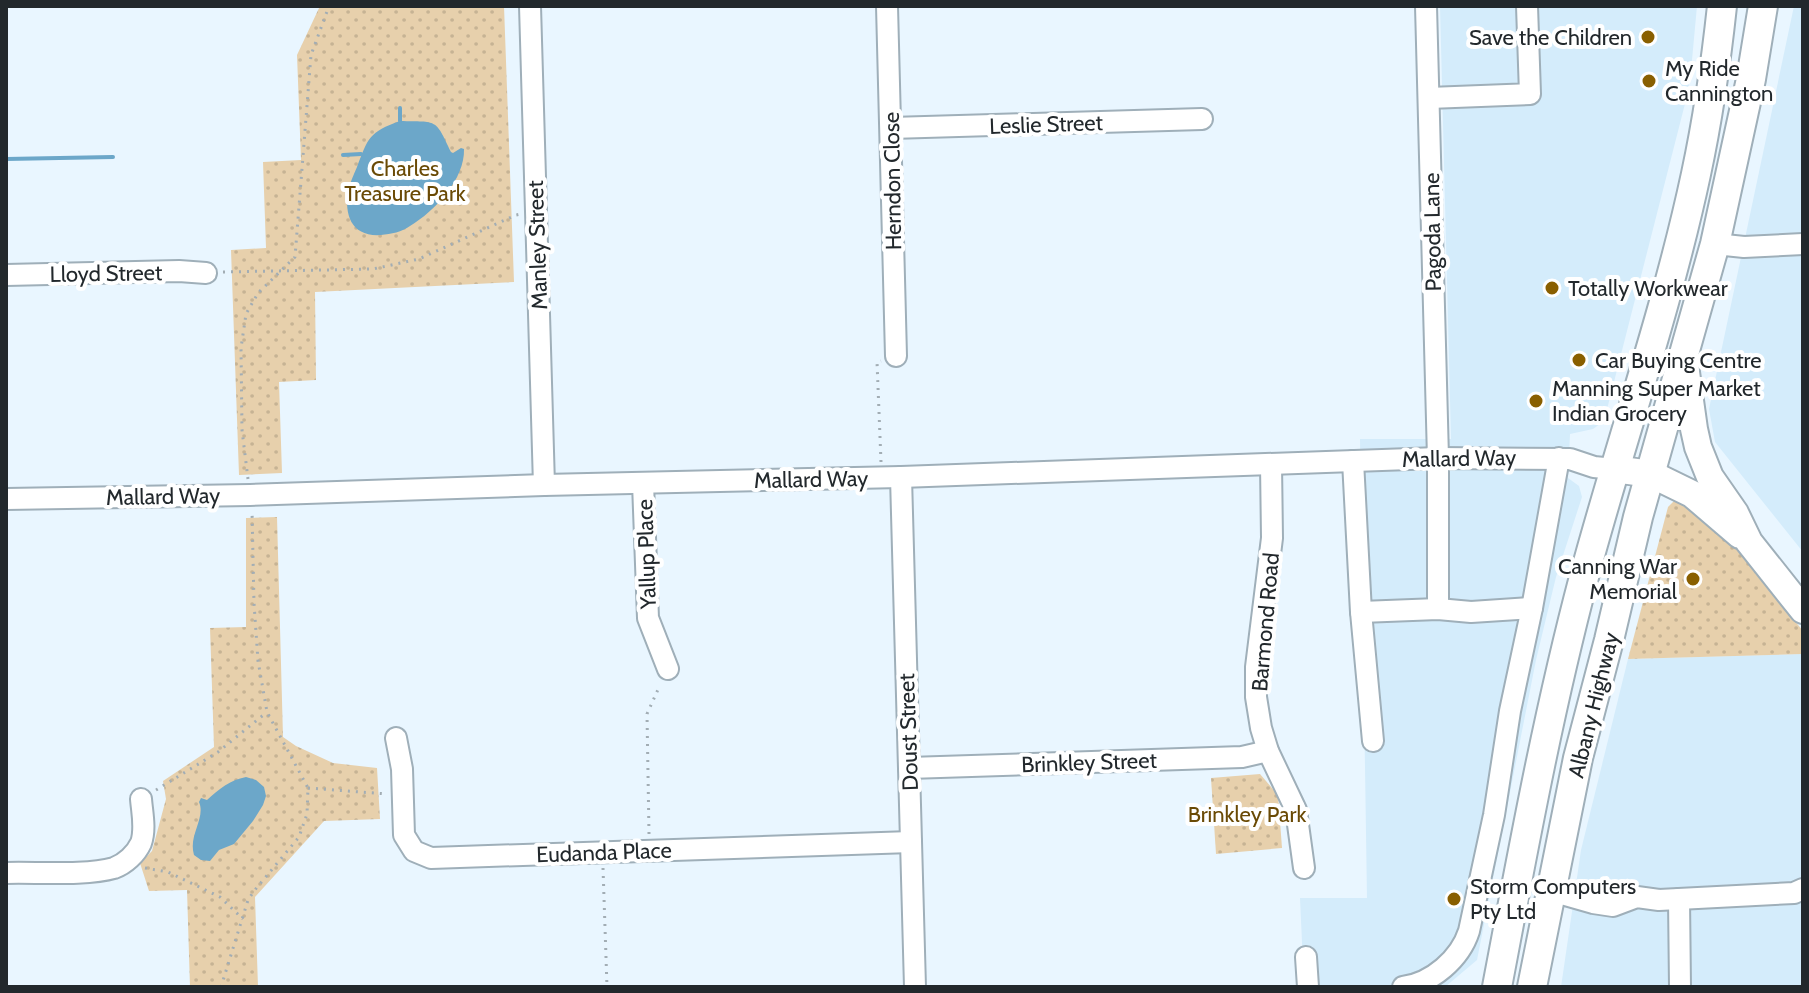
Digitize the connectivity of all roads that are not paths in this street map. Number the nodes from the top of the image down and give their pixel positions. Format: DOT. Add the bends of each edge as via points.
graph roads {
  1 [pos="530,6"];
  2 [pos="887,6"];
  3 [pos="1426,6"];
  4 [pos="1527,6"];
  5 [pos="1722,6"];
  6 [pos="1763,6"];
  7 [pos="1429,98"];
  8 [pos="1202,119"];
  9 [pos="891,128"];
  10 [pos="1715,244"];
  11 [pos="1803,244"];
  12 [pos="206,273"];
  13 [pos="6,275"];
  14 [pos="896,356"];
  15 [pos="1684,358"];
  16 [pos="1438,458"];
  17 [pos="1565,458"];
  18 [pos="1353,461"];
  19 [pos="1271,464"];
  20 [pos="1614,469"];
  21 [pos="1651,474"];
  22 [pos="891,477"];
  23 [pos="643,483"];
  24 [pos="544,485"];
  25 [pos="6,499"];
  26 [pos="1749,542"];
  27 [pos="1532,608"];
  28 [pos="1438,609"];
  29 [pos="1803,610"];
  30 [pos="1361,612"];
  31 [pos="668,669"];
  32 [pos="396,738"];
  33 [pos="1373,741"];
  34 [pos="1268,751"];
  35 [pos="909,768"];
  36 [pos="141,799"];
  37 [pos="911,842"];
  38 [pos="1304,868"];
  39 [pos="6,873"];
  40 [pos="1803,889"];
  41 [pos="1551,891"];
  42 [pos="1679,899"];
  43 [pos="1542,938"];
  44 [pos="1306,957"];
  45 [pos="1494,983"];
  46 [pos="915,987"];
  47 [pos="1308,987"];
  48 [pos="1403,987"];
  49 [pos="1532,987"];
  50 [pos="1554,987"];
  51 [pos="1680,987"];
  1 -- 24 [label="street, Manley Street"];
  2 -- 9 [label="street, Herndon Close"];
  3 -- 7 [label="street, Pagoda Lane"];
  4 -- 7 [label="street" via="1530,94"];
  5 -- 20 [label="highway, Albany Highway" via="1696,174"];
  6 -- 10 [label="highway, Albany Highway"];
  7 -- 16 [label="street, Pagoda Lane"];
  8 -- 9 [label="street, Leslie Street"];
  9 -- 14 [label="street, Herndon Close"];
  10 -- 11 [label="street"];
  10 -- 15 [label="highway, Albany Highway"];
  12 -- 13 [label="street, Lloyd Street"];
  15 -- 21 [label="highway, Albany Highway"];
  15 -- 26 [label="main road" via="1698,447"];
  16 -- 17 [label="street, Mallard Way"];
  16 -- 18 [label="street, Mallard Way"];
  16 -- 28 [label="street, Pagoda Lane"];
  17 -- 20 [label="street, Mallard Way"];
  17 -- 27 [label="street"];
  18 -- 19 [label="street, Mallard Way"];
  18 -- 30 [label="street"];
  19 -- 22 [label="street, Mallard Way"];
  19 -- 34 [label="street, Barmond Road" via="1272,538 1256,667 1256,697"];
  20 -- 21 [label="main road"];
  20 -- 45 [label="highway, Albany Highway" via="1549,723"];
  21 -- 26 [label="main road" via="1692,494"];
  21 -- 41 [label="highway, Albany Highway" via="1578,758"];
  22 -- 23 [label="street, Mallard Way"];
  22 -- 35 [label="street, Doust Street"];
  23 -- 24 [label="street, Mallard Way"];
  23 -- 31 [label="street, Yallup Place" via="648,618"];
  24 -- 25 [label="street, Mallard Way"];
  26 -- 29 [label="main road"];
  27 -- 28 [label="street"];
  27 -- 48 [label="street" via="1465,944 1433,976"];
  28 -- 30 [label="street"];
  30 -- 33 [label="street"];
  32 -- 37 [label="street, Eudanda Place" via="404,835 414,851 431,858"];
  34 -- 35 [label="street, Brinkley Street" via="1242,757"];
  34 -- 38 [label="street, Barmond Road" via="1296,810"];
  35 -- 37 [label="street, Doust Street"];
  36 -- 39 [label="street" via="141,842 117,867"];
  37 -- 46 [label="street, Doust Street"];
  40 -- 42 [label="street"];
  41 -- 42 [label="street" via="1613,906 1637,897"];
  41 -- 43 [label="highway, Albany Highway"];
  42 -- 51 [label="street"];
  43 -- 49 [label="highway, Albany Highway"];
  43 -- 50 [label="highway"];
  44 -- 47 [label="street"];
}
